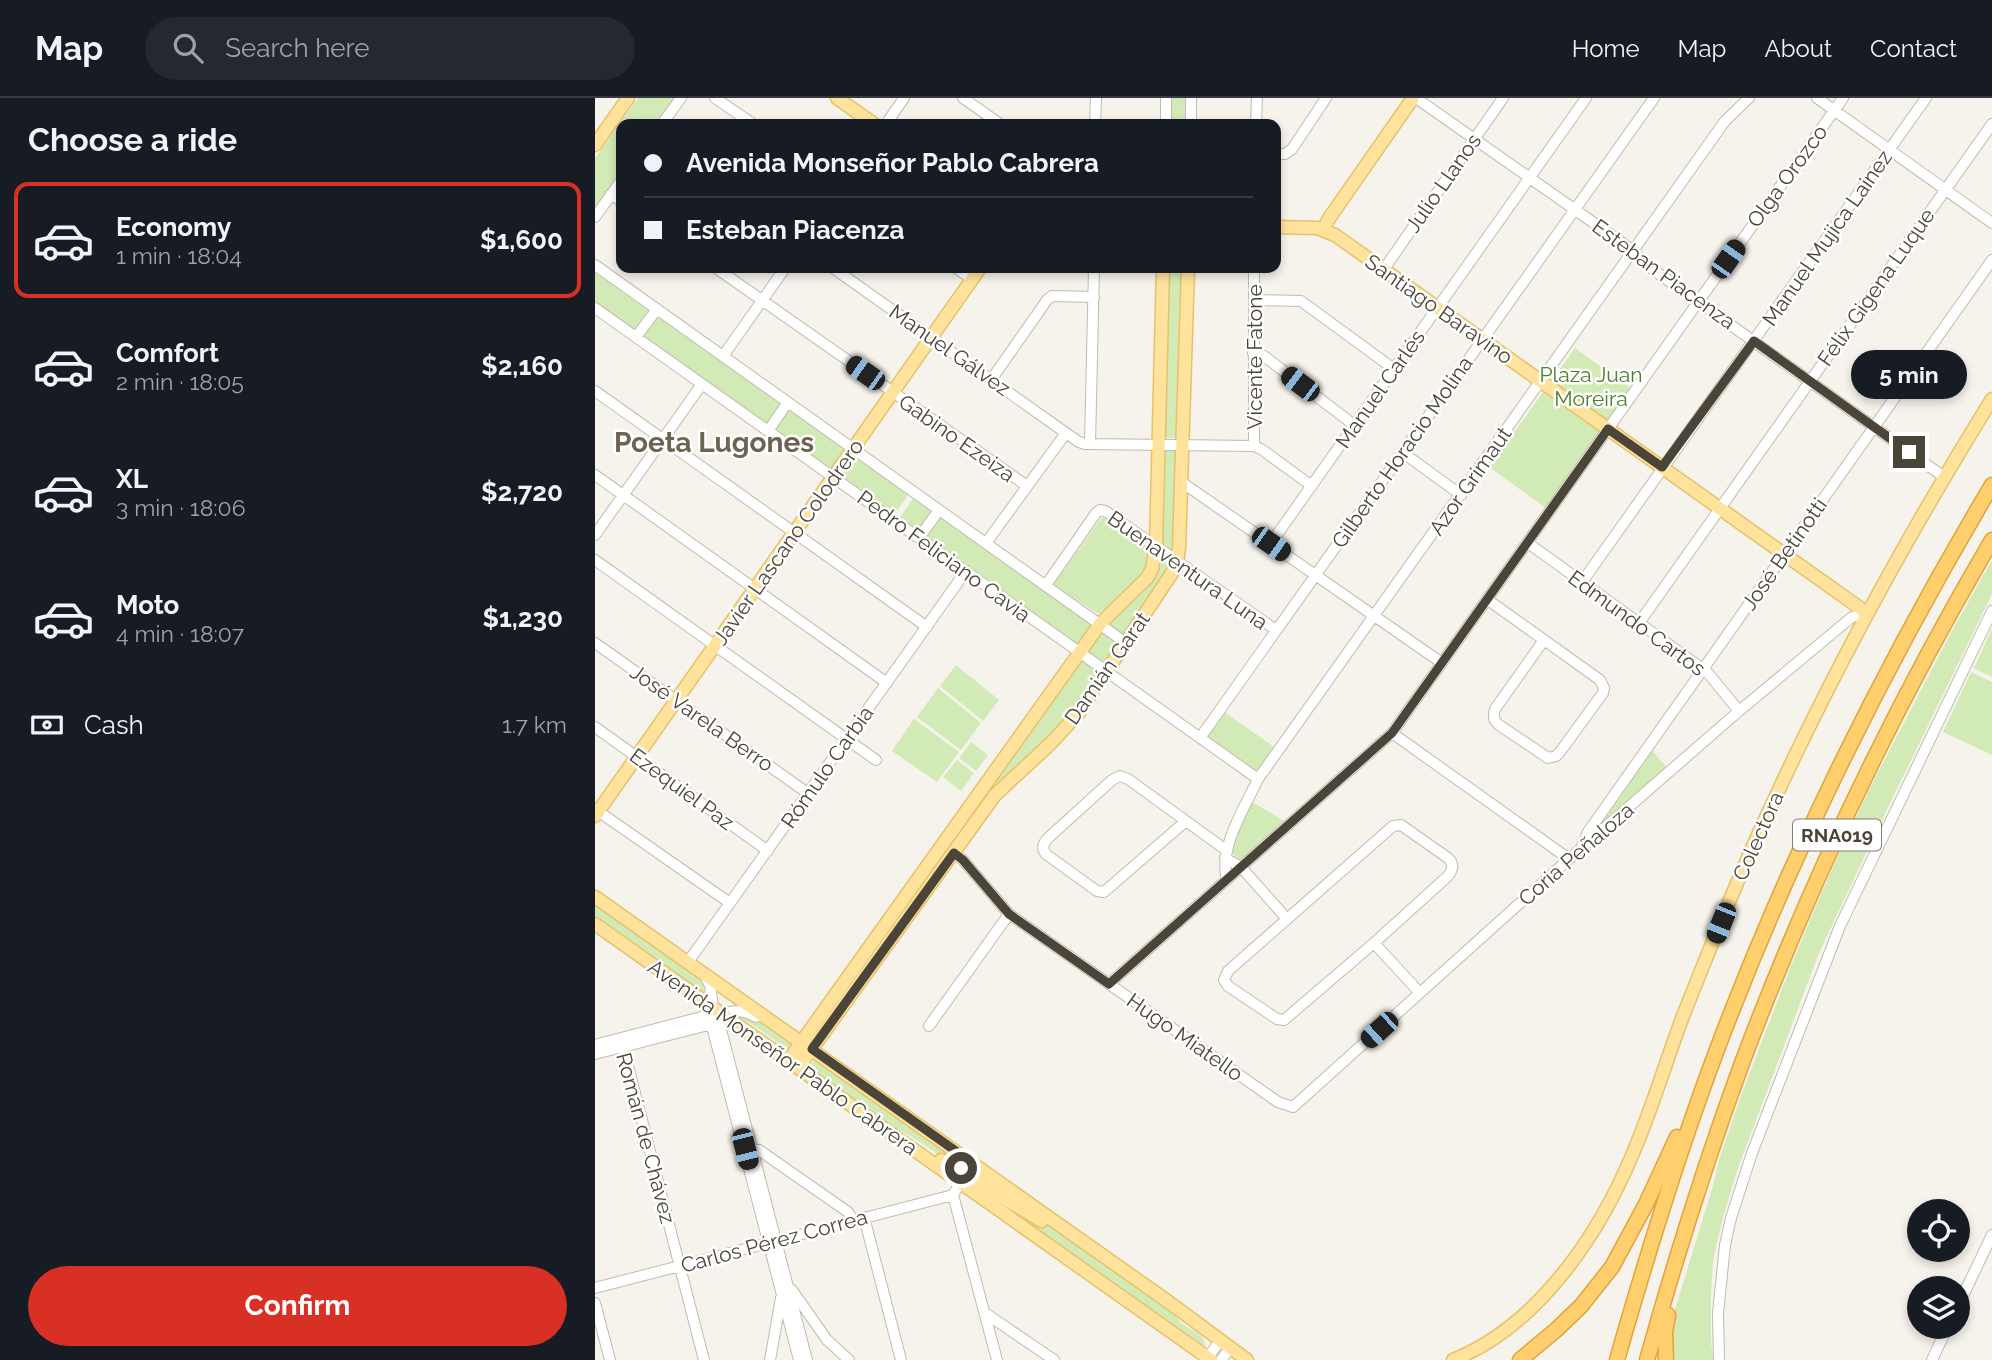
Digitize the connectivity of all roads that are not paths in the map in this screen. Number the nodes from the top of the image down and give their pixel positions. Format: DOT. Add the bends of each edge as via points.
graph roads {
  1 [pos="628,98"];
  2 [pos="681,98"];
  3 [pos="715,98"];
  4 [pos="837,98"];
  5 [pos="904,98"];
  6 [pos="963,98"];
  7 [pos="1096,98"];
  8 [pos="1166,98"];
  9 [pos="1191,98"];
  10 [pos="1257,98"];
  11 [pos="1326,98"];
  12 [pos="1415,98"];
  13 [pos="1503,98"];
  14 [pos="1586,98"];
  15 [pos="1654,98"];
  16 [pos="1749,98"];
  17 [pos="1817,98"];
  18 [pos="1843,98"];
  19 [pos="1926,98"];
  20 [pos="1835,110"];
  21 [pos="666,119"];
  22 [pos="746,119"];
  23 [pos="867,119"];
  24 [pos="889,119"];
  25 [pos="993,119"];
  26 [pos="1095,119"];
  27 [pos="1166,119"];
  28 [pos="1191,119"];
  29 [pos="1256,119"];
  30 [pos="1992,124"];
  31 [pos="1474,139"];
  32 [pos="595,145"];
  33 [pos="1889,150"];
  34 [pos="1281,154"];
  35 [pos="1529,178"];
  36 [pos="616,188"];
  37 [pos="1945,189"];
  38 [pos="611,194"];
  39 [pos="616,198"];
  40 [pos="1574,209"];
  41 [pos="595,217"];
  42 [pos="1992,223"];
  43 [pos="1281,227"];
  44 [pos="1323,229"];
  45 [pos="1634,251"];
  46 [pos="1992,260"];
  47 [pos="595,265"];
  48 [pos="1384,269"];
  49 [pos="723,273"];
  50 [pos="781,273"];
  51 [pos="841,273"];
  52 [pos="976,273"];
  53 [pos="1094,273"];
  54 [pos="1163,273"];
  55 [pos="1188,273"];
  56 [pos="1254,273"];
  57 [pos="1094,296"];
  58 [pos="762,300"];
  59 [pos="1254,300"];
  60 [pos="1698,301"];
  61 [pos="1438,307"];
  62 [pos="595,308"];
  63 [pos="657,309"];
  64 [pos="636,337"];
  65 [pos="931,337"];
  66 [pos="1482,340"];
  67 [pos="1754,341"];
  68 [pos="1253,353"];
  69 [pos="723,356"];
  70 [pos="1394,369"];
  71 [pos="991,380"];
  72 [pos="1541,381"];
  73 [pos="1810,381"];
  74 [pos="702,384"];
  75 [pos="595,391"];
  76 [pos="893,392"];
  77 [pos="1992,398"];
  78 [pos="788,402"];
  79 [pos="1355,425"];
  80 [pos="1873,426"];
  81 [pos="1608,429"];
  82 [pos="768,431"];
  83 [pos="1066,433"];
  84 [pos="663,440"];
  85 [pos="1090,443"];
  86 [pos="1159,444"];
  87 [pos="1182,445"];
  88 [pos="1254,446"];
  89 [pos="853,449"];
  90 [pos="1402,452"];
  91 [pos="1662,467"];
  92 [pos="595,475"];
  93 [pos="834,477"];
  94 [pos="1944,477"];
  95 [pos="1180,481"];
  96 [pos="1992,485"];
  97 [pos="1027,486"];
  98 [pos="1311,486"];
  99 [pos="624,495"];
  100 [pos="1461,495"];
  101 [pos="1720,508"];
  102 [pos="939,510"];
  103 [pos="794,534"];
  104 [pos="595,536"];
  105 [pos="919,538"];
  106 [pos="1992,540"];
  107 [pos="986,543"];
  108 [pos="1528,543"];
  109 [pos="1271,544"];
  110 [pos="1156,547"];
  111 [pos="1785,554"];
  112 [pos="595,560"];
  113 [pos="1177,562"];
  114 [pos="966,571"];
  115 [pos="1315,575"];
  116 [pos="1582,582"];
  117 [pos="1046,585"];
  118 [pos="756,589"];
  119 [pos="1488,600"];
  120 [pos="1992,611"];
  121 [pos="1867,613"];
  122 [pos="1375,616"];
  123 [pos="1639,623"];
  124 [pos="1100,624"];
  125 [pos="927,627"];
  126 [pos="1276,631"];
  127 [pos="1544,640"];
  128 [pos="595,643"];
  129 [pos="1126,643"];
  130 [pos="715,645"];
  131 [pos="1079,653"];
  132 [pos="1442,663"];
  133 [pos="1702,669"];
  134 [pos="1106,672"];
  135 [pos="887,683"];
  136 [pos="677,701"];
  137 [pos="1739,710"];
  138 [pos="595,727"];
  139 [pos="1392,733"];
  140 [pos="1200,738"];
  141 [pos="847,740"];
  142 [pos="637,756"];
  143 [pos="876,760"];
  144 [pos="1258,779"];
  145 [pos="809,794"];
  146 [pos="596,812"];
  147 [pos="963,817"];
  148 [pos="1186,821"];
  149 [pos="974,825"];
  150 [pos="1580,850"];
  151 [pos="768,851"];
  152 [pos="954,853"];
  153 [pos="1226,854"];
  154 [pos="1569,859"];
  155 [pos="1241,867"];
  156 [pos="1227,880"];
  157 [pos="595,897"];
  158 [pos="730,903"];
  159 [pos="1009,914"];
  160 [pos="1287,919"];
  161 [pos="595,924"];
  162 [pos="1374,943"];
  163 [pos="688,962"];
  164 [pos="703,973"];
  165 [pos="1109,984"];
  166 [pos="1420,993"];
  167 [pos="1733,1008"];
  168 [pos="718,1017"];
  169 [pos="770,1020"];
  170 [pos="929,1026"];
  171 [pos="597,1041"];
  172 [pos="622,1043"];
  173 [pos="807,1046"];
  174 [pos="595,1054"];
  175 [pos="793,1065"];
  176 [pos="1293,1107"];
  177 [pos="889,1133"];
  178 [pos="1713,1145"];
  179 [pos="748,1148"];
  180 [pos="978,1167"];
  181 [pos="960,1183"];
  182 [pos="953,1195"];
  183 [pos="980,1196"];
  184 [pos="859,1219"];
  185 [pos="1992,1235"];
  186 [pos="772,1242"];
  187 [pos="680,1265"];
  188 [pos="1970,1281"];
  189 [pos="787,1284"];
  190 [pos="595,1288"];
  191 [pos="781,1294"];
  192 [pos="595,1303"];
  193 [pos="985,1313"];
  194 [pos="1942,1339"];
  195 [pos="1225,1344"];
  196 [pos="1212,1359"];
  197 [pos="610,1360"];
  198 [pos="704,1360"];
  199 [pos="769,1360"];
  200 [pos="799,1360"];
  201 [pos="807,1360"];
  202 [pos="849,1360"];
  203 [pos="901,1360"];
  204 [pos="997,1360"];
  205 [pos="1054,1360"];
  206 [pos="1247,1360"];
  207 [pos="1453,1360"];
  208 [pos="1520,1360"];
  209 [pos="1617,1360"];
  210 [pos="1647,1360"];
  211 [pos="1666,1360"];
  212 [pos="1719,1360"];
  213 [pos="1932,1360"];
  1 -- 32 [label="main road"];
  2 -- 21 [label="street"];
  3 -- 22 [label="street"];
  4 -- 23 [label="main road"];
  5 -- 24 [label="street"];
  6 -- 25 [label="street"];
  7 -- 26 [label="street"];
  8 -- 27 [label="street"];
  9 -- 28 [label="street"];
  10 -- 29 [label="street"];
  11 -- 34 [label="street" via="1292,149"];
  12 -- 31 [label="street, Esteban Piacenza"];
  12 -- 44 [label="main road"];
  13 -- 31 [label="street, Julio Llanos"];
  14 -- 35 [label="street, Manuel Carlés"];
  15 -- 40 [label="street, Gilberto Horacio Molina"];
  16 -- 45 [label="street, Azor Grimaut" via="1725,121"];
  17 -- 20 [label="street"];
  18 -- 20 [label="street, Olga Orozco"];
  19 -- 33 [label="street, Manuel Mujica Lainez"];
  20 -- 33 [label="street"];
  20 -- 60 [label="street, Olga Orozco"];
  30 -- 37 [label="street, Félix Gigena Luque"];
  31 -- 35 [label="street, Esteban Piacenza"];
  31 -- 48 [label="street, Julio Llanos"];
  33 -- 37 [label="street"];
  33 -- 67 [label="street, Manuel Mujica Lainez"];
  35 -- 40 [label="street, Esteban Piacenza"];
  35 -- 61 [label="street, Manuel Carlés"];
  36 -- 38 [label="street"];
  37 -- 42 [label="street"];
  37 -- 73 [label="street, Félix Gigena Luque"];
  38 -- 39 [label="street"];
  38 -- 41 [label="street"];
  40 -- 45 [label="street, Esteban Piacenza"];
  40 -- 66 [label="street, Gilberto Horacio Molina"];
  43 -- 44 [label="main road, Santiago Baravino"];
  44 -- 48 [label="main road, Santiago Baravino"];
  45 -- 60 [label="street, Esteban Piacenza"];
  45 -- 72 [label="street, Azor Grimaut"];
  46 -- 80 [label="street, José Betinotti"];
  47 -- 63 [label="street, Pedro Feliciano Cavia"];
  48 -- 61 [label="main road, Santiago Baravino"];
  49 -- 58 [label="street, Gabino Ezeiza"];
  50 -- 58 [label="street"];
  51 -- 65 [label="street, Manuel Gálvez"];
  52 -- 65 [label="main road, Javier Lascano Colodrero"];
  53 -- 57 [label="street"];
  54 -- 86 [label="main road, Damián Garat"];
  55 -- 87 [label="main road, Damián Garat"];
  56 -- 59 [label="street, Vicente Fatone"];
  57 -- 71 [label="street" via="1052,296"];
  57 -- 85 [label="street"];
  58 -- 69 [label="street"];
  58 -- 76 [label="street, Gabino Ezeiza"];
  59 -- 68 [label="street, Vicente Fatone"];
  59 -- 70 [label="street" via="1301,301"];
  60 -- 67 [label="street, Esteban Piacenza"];
  60 -- 81 [label="street, Olga Orozco"];
  61 -- 66 [label="main road, Santiago Baravino"];
  61 -- 70 [label="street, Manuel Carlés"];
  62 -- 64 [label="street, Pedro Feliciano Cavia"];
  63 -- 64 [label="street"];
  63 -- 69 [label="street, Pedro Feliciano Cavia"];
  64 -- 74 [label="street, Pedro Feliciano Cavia"];
  65 -- 71 [label="street, Manuel Gálvez"];
  65 -- 76 [label="main road, Javier Lascano Colodrero"];
  66 -- 72 [label="main road, Santiago Baravino"];
  66 -- 90 [label="street, Gilberto Horacio Molina"];
  67 -- 73 [label="street, Esteban Piacenza"];
  67 -- 91 [label="street, Manuel Mujica Lainez"];
  68 -- 79 [label="street"];
  68 -- 88 [label="street, Vicente Fatone"];
  69 -- 78 [label="street, Pedro Feliciano Cavia"];
  70 -- 79 [label="street, Manuel Carlés"];
  71 -- 83 [label="street, Manuel Gálvez"];
  72 -- 81 [label="main road, Santiago Baravino"];
  72 -- 100 [label="street, Azor Grimaut"];
  73 -- 80 [label="street, Esteban Piacenza"];
  73 -- 101 [label="street, Félix Gigena Luque"];
  74 -- 82 [label="street, Pedro Feliciano Cavia"];
  74 -- 84 [label="street"];
  75 -- 84 [label="street"];
  76 -- 89 [label="main road, Javier Lascano Colodrero"];
  76 -- 97 [label="street, Gabino Ezeiza"];
  77 -- 94 [label="main road, Colectora"];
  78 -- 82 [label="street"];
  78 -- 89 [label="street, Pedro Feliciano Cavia"];
  79 -- 98 [label="street, Manuel Carlés"];
  80 -- 94 [label="street, Esteban Piacenza"];
  80 -- 111 [label="street, José Betinotti"];
  81 -- 91 [label="main road, Santiago Baravino"];
  81 -- 108 [label="street, Olga Orozco"];
  82 -- 93 [label="street, Pedro Feliciano Cavia"];
  83 -- 85 [label="street"];
  83 -- 97 [label="street"];
  84 -- 99 [label="street"];
  84 -- 103 [label="street"];
  85 -- 86 [label="street"];
  86 -- 87 [label="street"];
  86 -- 110 [label="main road, Damián Garat"];
  87 -- 88 [label="street"];
  87 -- 95 [label="main road, Damián Garat"];
  88 -- 98 [label="street"];
  89 -- 93 [label="main road, Javier Lascano Colodrero"];
  89 -- 102 [label="street, Pedro Feliciano Cavia"];
  90 -- 100 [label="street"];
  90 -- 115 [label="street, Gilberto Horacio Molina"];
  91 -- 101 [label="main road, Santiago Baravino"];
  91 -- 116 [label="street, Manuel Mujica Lainez"];
  92 -- 99 [label="street"];
  93 -- 103 [label="main road, Javier Lascano Colodrero"];
  93 -- 105 [label="street, Pedro Feliciano Cavia"];
  94 -- 121 [label="main road, Colectora"];
  95 -- 109 [label="street"];
  95 -- 113 [label="main road, Damián Garat"];
  96 -- 167 [label="highway, RNA019" via="1846,751"];
  97 -- 107 [label="street"];
  98 -- 109 [label="street, Manuel Carlés"];
  99 -- 104 [label="street"];
  99 -- 118 [label="street"];
  100 -- 122 [label="street, Azor Grimaut"];
  101 -- 111 [label="main road, Santiago Baravino"];
  101 -- 123 [label="street, Félix Gigena Luque"];
  102 -- 105 [label="street"];
  102 -- 107 [label="street, Pedro Feliciano Cavia"];
  103 -- 118 [label="main road, Javier Lascano Colodrero"];
  103 -- 125 [label="street"];
  105 -- 114 [label="street, Pedro Feliciano Cavia"];
  106 -- 178 [label="highway, RNA019" via="1930,648 1842,824 1768,995"];
  107 -- 117 [label="street, Pedro Feliciano Cavia"];
  108 -- 116 [label="street, Edmundo Cartos"];
  108 -- 119 [label="street, Olga Orozco"];
  109 -- 115 [label="street"];
  110 -- 113 [label="street, Buenaventura Luna"];
  110 -- 117 [label="street, Buenaventura Luna" via="1100,510"];
  110 -- 124 [label="main road, Damián Garat" via="1147,578"];
  111 -- 121 [label="main road, Santiago Baravino"];
  111 -- 133 [label="street, José Betinotti"];
  112 -- 130 [label="street"];
  113 -- 126 [label="street, Buenaventura Luna"];
  113 -- 129 [label="main road, Damián Garat"];
  114 -- 125 [label="street, Rómulo Carbia"];
  114 -- 131 [label="street, Pedro Feliciano Cavia"];
  115 -- 122 [label="street"];
  115 -- 126 [label="street, Gilberto Horacio Molina"];
  116 -- 123 [label="street, Edmundo Cartos"];
  117 -- 124 [label="street, Pedro Feliciano Cavia"];
  118 -- 130 [label="main road, Javier Lascano Colodrero"];
  118 -- 135 [label="street"];
  119 -- 127 [label="street"];
  119 -- 132 [label="street, Olga Orozco"];
  120 -- 212 [label="street" via="1840,926 1752,1153 1725,1245"];
  121 -- 137 [label="street, Coria Peñaloza" via="1852,617"];
  121 -- 207 [label="main road, Colectora" via="1759,833 1636,1146 1607,1208 1532,1308 1491,1341"];
  122 -- 132 [label="street"];
  122 -- 144 [label="street, Azor Grimaut"];
  123 -- 133 [label="street, Edmundo Cartos"];
  124 -- 129 [label="street, Pedro Feliciano Cavia"];
  124 -- 131 [label="main road, Damián Garat"];
  125 -- 135 [label="street, Rómulo Carbia"];
  126 -- 140 [label="street, Gilberto Horacio Molina"];
  127 -- 127 [label="street" via="1600,680 1604,688 1560,752 1548,758 1499,725 1493,713"];
  128 -- 136 [label="street, José Varela Berro"];
  129 -- 134 [label="main road, Damián Garat"];
  130 -- 136 [label="main road, Javier Lascano Colodrero"];
  130 -- 141 [label="street"];
  131 -- 134 [label="street, Pedro Feliciano Cavia"];
  131 -- 147 [label="main road, Damián Garat"];
  132 -- 139 [label="street, Olga Orozco"];
  133 -- 137 [label="street, Edmundo Cartos"];
  133 -- 150 [label="street, José Betinotti"];
  134 -- 140 [label="street, Pedro Feliciano Cavia"];
  134 -- 149 [label="main road, Damián Garat" via="1071,721 1001,788"];
  135 -- 141 [label="street, Rómulo Carbia"];
  136 -- 142 [label="main road, Javier Lascano Colodrero"];
  136 -- 145 [label="street, José Varela Berro"];
  137 -- 150 [label="street, Coria Peñaloza"];
  138 -- 142 [label="street, Ezequiel Paz"];
  139 -- 154 [label="street"];
  139 -- 155 [label="street, Olga Orozco"];
  140 -- 144 [label="street, Pedro Feliciano Cavia"];
  141 -- 143 [label="street"];
  141 -- 145 [label="street, Rómulo Carbia"];
  142 -- 146 [label="main road, Javier Lascano Colodrero"];
  142 -- 151 [label="street, Ezequiel Paz"];
  144 -- 153 [label="street, Azor Grimaut"];
  145 -- 151 [label="street, Rómulo Carbia"];
  146 -- 158 [label="street"];
  147 -- 149 [label="street"];
  147 -- 173 [label="main road, Damián Garat"];
  148 -- 148 [label="street" via="1120,776 1047,839 1043,849 1104,892"];
  148 -- 153 [label="street"];
  149 -- 152 [label="main road, Damián Garat"];
  150 -- 154 [label="street, Coria Peñaloza"];
  151 -- 158 [label="street, Rómulo Carbia"];
  152 -- 159 [label="street, Hugo Miatello"];
  152 -- 173 [label="main road, Damián Garat"];
  153 -- 155 [label="street"];
  153 -- 156 [label="street, Azor Grimaut"];
  154 -- 166 [label="street, Coria Peñaloza"];
  155 -- 156 [label="street, Olga Orozco"];
  155 -- 160 [label="street"];
  156 -- 165 [label="street, Olga Orozco"];
  157 -- 163 [label="main road, Avenida Monseñor Pablo Cabrera"];
  158 -- 163 [label="street, Rómulo Carbia"];
  159 -- 165 [label="street, Hugo Miatello"];
  159 -- 170 [label="street"];
  160 -- 162 [label="street" via="1224,976 1228,986 1281,1021"];
  160 -- 162 [label="street" via="1393,826 1401,825 1448,858 1453,867"];
  161 -- 168 [label="main road, Avenida Monseñor Pablo Cabrera" via="700,998"];
  162 -- 166 [label="street"];
  163 -- 164 [label="main road, Avenida Monseñor Pablo Cabrera"];
  164 -- 168 [label="street"];
  164 -- 169 [label="main road, Avenida Monseñor Pablo Cabrera"];
  165 -- 176 [label="street, Hugo Miatello" via="1278,1102"];
  166 -- 176 [label="street, Coria Peñaloza"];
  167 -- 208 [label="highway" via="1705,1058 1671,1151 1620,1253 1581,1306"];
  167 -- 209 [label="highway, RNA019" via="1674,1171"];
  168 -- 169 [label="street" via="741,1010"];
  168 -- 172 [label="street"];
  168 -- 175 [label="main road, Avenida Monseñor Pablo Cabrera"];
  168 -- 179 [label="street"];
  169 -- 173 [label="main road, Avenida Monseñor Pablo Cabrera"];
  171 -- 172 [label="street"];
  172 -- 174 [label="street"];
  172 -- 187 [label="street, Román de Chávez"];
  173 -- 175 [label="main road, Damián Garat"];
  173 -- 180 [label="main road, Avenida Monseñor Pablo Cabrera"];
  175 -- 177 [label="main road, Avenida Monseñor Pablo Cabrera"];
  177 -- 180 [label="main road" via="909,1138 953,1168"];
  177 -- 181 [label="main road, Avenida Monseñor Pablo Cabrera"];
  178 -- 210 [label="highway, RNA019"];
  178 -- 211 [label="highway" via="1699,1213 1666,1324"];
  179 -- 184 [label="street"];
  179 -- 186 [label="street"];
  180 -- 183 [label="main road" via="975,1185"];
  180 -- 195 [label="main road" via="988,1189 1068,1231"];
  181 -- 182 [label="street"];
  181 -- 183 [label="main road, Avenida Monseñor Pablo Cabrera"];
  182 -- 184 [label="street, Carlos Pérez Correa"];
  182 -- 193 [label="street"];
  183 -- 196 [label="main road, Avenida Monseñor Pablo Cabrera"];
  184 -- 186 [label="street, Carlos Pérez Correa"];
  184 -- 203 [label="street"];
  185 -- 188 [label="street"];
  186 -- 187 [label="street, Carlos Pérez Correa"];
  186 -- 189 [label="street"];
  186 -- 191 [label="street"];
  187 -- 190 [label="street, Carlos Pérez Correa"];
  187 -- 198 [label="street, Román de Chávez"];
  189 -- 201 [label="street"];
  189 -- 202 [label="street" via="820,1331"];
  191 -- 199 [label="street"];
  191 -- 200 [label="street"];
  192 -- 197 [label="street"];
  193 -- 204 [label="street"];
  193 -- 205 [label="street"];
  194 -- 213 [label="street"];
  195 -- 196 [label="street"];
  195 -- 206 [label="main road"];
}
